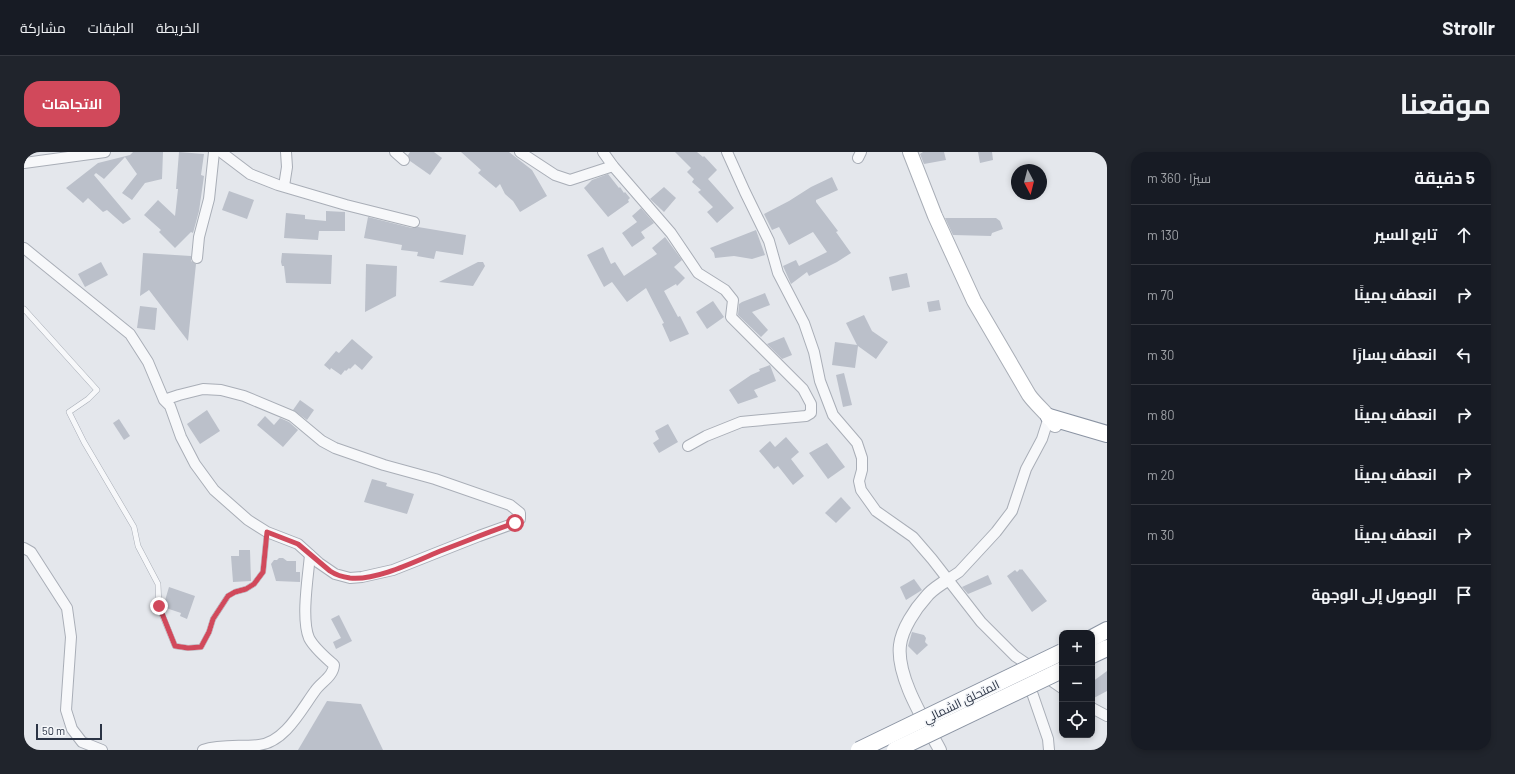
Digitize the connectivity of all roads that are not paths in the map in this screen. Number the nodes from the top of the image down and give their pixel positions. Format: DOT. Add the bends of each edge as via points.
graph roads {
  1 [pos="105,152"];
  2 [pos="214,152"];
  3 [pos="221,152"];
  4 [pos="286,152"];
  5 [pos="395,152"];
  6 [pos="520,152"];
  7 [pos="603,152"];
  8 [pos="727,152"];
  9 [pos="912,152"];
  10 [pos="404,160"];
  11 [pos="24,163"];
  12 [pos="613,166"];
  13 [pos="284,186"];
  14 [pos="414,222"];
  15 [pos="24,248"];
  16 [pos="197,258"];
  17 [pos="24,309"];
  18 [pos="164,400"];
  19 [pos="1049,417"];
  20 [pos="1107,434"];
  21 [pos="1107,440"];
  22 [pos="688,446"];
  23 [pos="267,532"];
  24 [pos="24,548"];
  25 [pos="310,555"];
  26 [pos="947,580"];
  27 [pos="1107,630"];
  28 [pos="1095,636"];
  29 [pos="1107,648"];
  30 [pos="1059,653"];
  31 [pos="1095,654"];
  32 [pos="1021,660"];
  33 [pos="1059,671"];
  34 [pos="1059,686"];
  35 [pos="1095,710"];
  36 [pos="1107,716"];
  37 [pos="102,750"];
  38 [pos="204,750"];
  39 [pos="859,750"];
  40 [pos="895,750"];
  41 [pos="940,750"];
  42 [pos="1049,750"];
  1 -- 11 [label="street"];
  2 -- 16 [label="street" via="209,199 199,237"];
  3 -- 13 [label="street" via="250,174"];
  4 -- 13 [label="street"];
  5 -- 10 [label="street"];
  6 -- 12 [label="street" via="555,175 570,180"];
  7 -- 12 [label="street"];
  8 -- 26 [label="street" via="769,241 778,273 804,322 820,381 833,415 857,443 862,458 859,481 861,490 876,511 913,537"];
  9 -- 19 [label="main road" via="935,216 974,302 1029,395"];
  12 -- 22 [label="street" via="671,233 698,273 726,290 733,300 731,317 803,388 812,404 811,413 806,416 740,422"];
  13 -- 14 [label="street"];
  15 -- 18 [label="street" via="130,334 148,362"];
  17 -- 23 [label="lane" via="97,390 69,412 134,527 138,546 158,584 159,606 175,646 201,647 213,619 228,596 254,584 263,572"];
  18 -- 23 [label="street" via="170,406 194,464 207,482 248,520"];
  18 -- 25 [label="street" via="203,389 222,390 244,396 292,416 322,441 335,448 471,490 510,505 520,513 520,520 515,523 374,575 350,578 342,576 330,571"];
  19 -- 20 [label="highway"];
  19 -- 21 [label="main road" via="1056,426"];
  19 -- 26 [label="street" via="1042,439 1026,469 1012,511 959,572"];
  23 -- 25 [label="street" via="298,544"];
  24 -- 37 [label="street" via="30,552 67,608 71,637 66,710 72,729 82,742"];
  25 -- 38 [label="street" via="306,628 310,639 334,665 334,671 279,737 260,745 225,746"];
  26 -- 32 [label="street" via="981,622"];
  26 -- 41 [label="street" via="926,596 918,607 901,639 900,647 901,669 906,682"];
  27 -- 28 [label="highway"];
  29 -- 31 [label="highway"];
  30 -- 39 [label="highway, المتحلق الشمالي, bridge"];
  32 -- 34 [label="street"];
  32 -- 42 [label="street" via="1048,740"];
  33 -- 40 [label="highway, المتحلق الشمالي, bridge"];
  35 -- 36 [label="street"];
}
